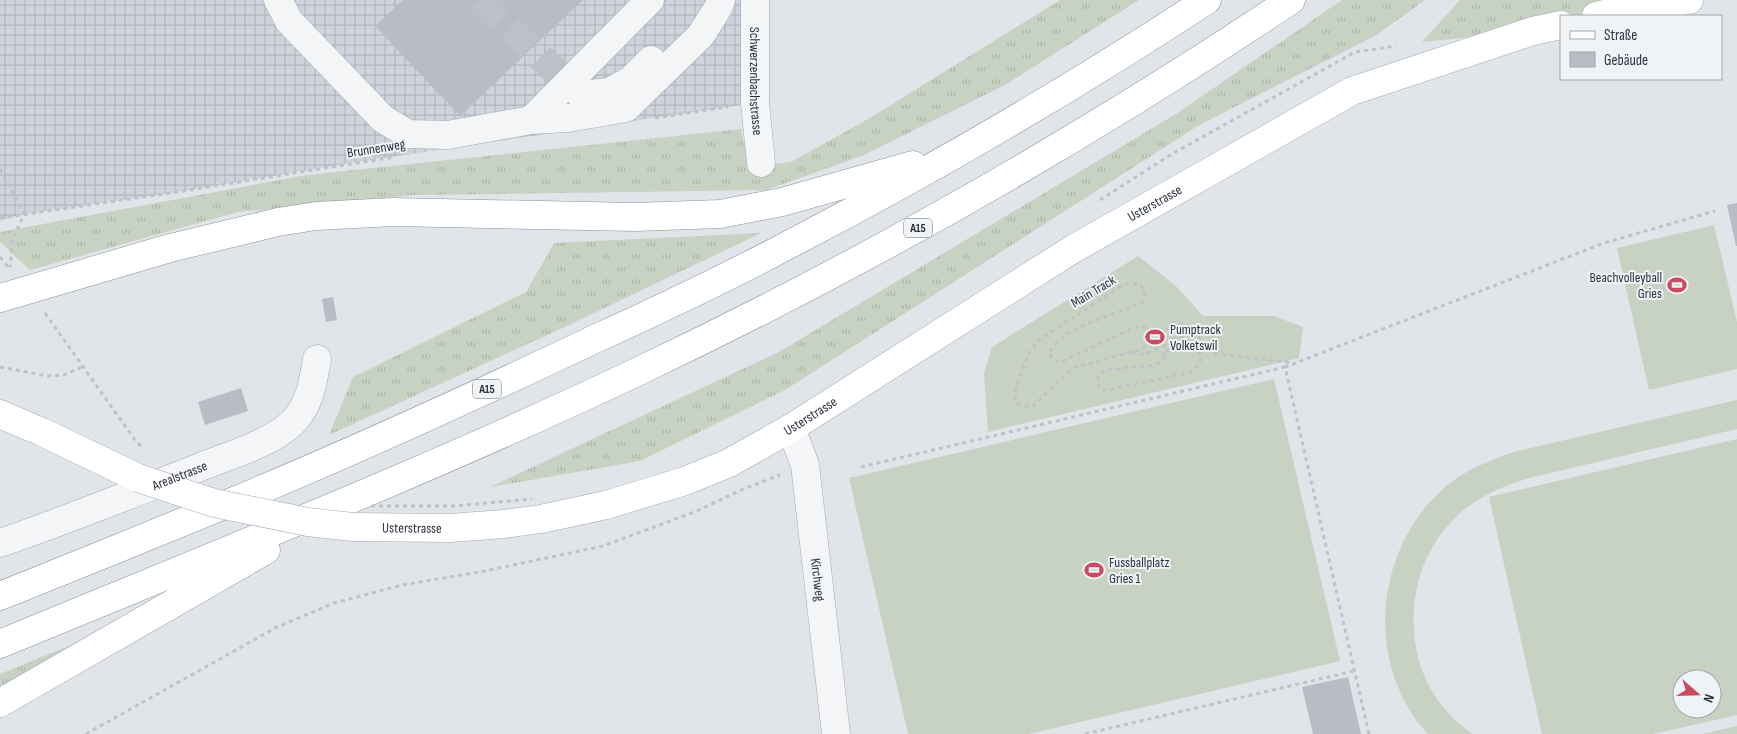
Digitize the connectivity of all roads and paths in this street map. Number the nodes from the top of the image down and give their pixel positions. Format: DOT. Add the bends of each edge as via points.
graph roads {
  1 [pos="278,0"];
  2 [pos="650,0"];
  3 [pos="714,0"];
  4 [pos="721,0"];
  5 [pos="755,0"];
  6 [pos="1207,0"];
  7 [pos="1291,0"];
  8 [pos="1689,0"];
  9 [pos="1600,15"];
  10 [pos="1560,25"];
  11 [pos="581,95"];
  12 [pos="756,103"];
  13 [pos="653,119"];
  14 [pos="531,120"];
  15 [pos="960,152"];
  16 [pos="395,156"];
  17 [pos="761,163"];
  18 [pos="0,169"];
  19 [pos="1715,211"];
  20 [pos="24,214"];
  21 [pos="0,218"];
  22 [pos="0,257"];
  23 [pos="0,298"];
  24 [pos="44,312"];
  25 [pos="1176,321"];
  26 [pos="1131,352"];
  27 [pos="317,359"];
  28 [pos="1164,359"];
  29 [pos="1295,364"];
  30 [pos="0,367"];
  31 [pos="82,367"];
  32 [pos="1285,367"];
  33 [pos="0,414"];
  34 [pos="790,428"];
  35 [pos="148,452"];
  36 [pos="805,465"];
  37 [pos="861,467"];
  38 [pos="363,500"];
  39 [pos="537,509"];
  40 [pos="0,543"];
  41 [pos="0,596"];
  42 [pos="0,644"];
  43 [pos="1354,671"];
  44 [pos="0,703"];
  45 [pos="86,734"];
  46 [pos="836,734"];
  47 [pos="1085,734"];
  48 [pos="1369,734"];
  1 -- 14 [label="street" via="289,21 382,119 408,134 448,135"];
  2 -- 14 [label="street"];
  3 -- 11 [label="street" via="631,80 609,92"];
  4 -- 14 [label="street" via="701,35 626,108 568,118"];
  5 -- 12 [label="street, Schwerzenbachstrasse"];
  6 -- 15 [label="main road, A15"];
  7 -- 38 [label="main road, A15" via="1105,120 1009,177 816,282 642,369"];
  8 -- 9 [label="main road"];
  10 -- 34 [label="main road, Usterstrasse" via="1352,91 1073,249"];
  12 -- 13 [label="path"];
  12 -- 17 [label="street, Schwerzenbachstrasse"];
  15 -- 23 [label="main road" via="782,202 720,214 635,217 393,212 302,218 170,248"];
  15 -- 41 [label="main road, A15" via="791,244 550,361 240,498"];
  16 -- 20 [label="path, Brunnenweg"];
  18 -- 20 [label="path"];
  19 -- 29 [label="path" via="1604,243"];
  20 -- 21 [label="path, Brunnenweg"];
  20 -- 22 [label="path" via="13,239 11,270"];
  24 -- 31 [label="path"];
  25 -- 26 [label="path" via="1166,330 1156,349 1144,355"];
  25 -- 28 [label="path" via="1165,339"];
  25 -- 29 [label="path" via="1188,325 1212,353"];
  26 -- 26 [label="path, Main Track" via="1073,368 1033,406 1018,404 1016,388 1028,355 1040,339 1123,285 1133,283 1140,285 1145,292 1142,302 1069,332 1054,344 1049,353 1052,360 1061,362 1142,326 1151,335 1149,343"];
  27 -- 40 [label="street, Arealstrasse" via="308,400 300,414 280,432 230,455"];
  28 -- 28 [label="path" via="1155,366 1105,370 1097,382 1101,389 1108,390 1191,372 1201,360 1200,353 1186,338 1179,336 1171,340"];
  29 -- 32 [label="path"];
  30 -- 31 [label="path" via="48,376 64,375"];
  31 -- 35 [label="path" via="134,440"];
  32 -- 37 [label="path"];
  32 -- 43 [label="path"];
  33 -- 39 [label="main road, Usterstrasse, bridge" via="138,478 214,503 308,522 353,527 450,528 504,524"];
  34 -- 36 [label="street, Kirchweg"];
  34 -- 39 [label="main road, Usterstrasse" via="729,462 685,481 606,505"];
  36 -- 45 [label="path" via="603,546 402,586 334,603 277,627"];
  36 -- 46 [label="street, Kirchweg"];
  38 -- 39 [label="path, Usterstrasse, bridge" via="416,507"];
  38 -- 42 [label="main road, A15"];
  38 -- 44 [label="main road"];
  43 -- 47 [label="path"];
  43 -- 48 [label="path"];
}
